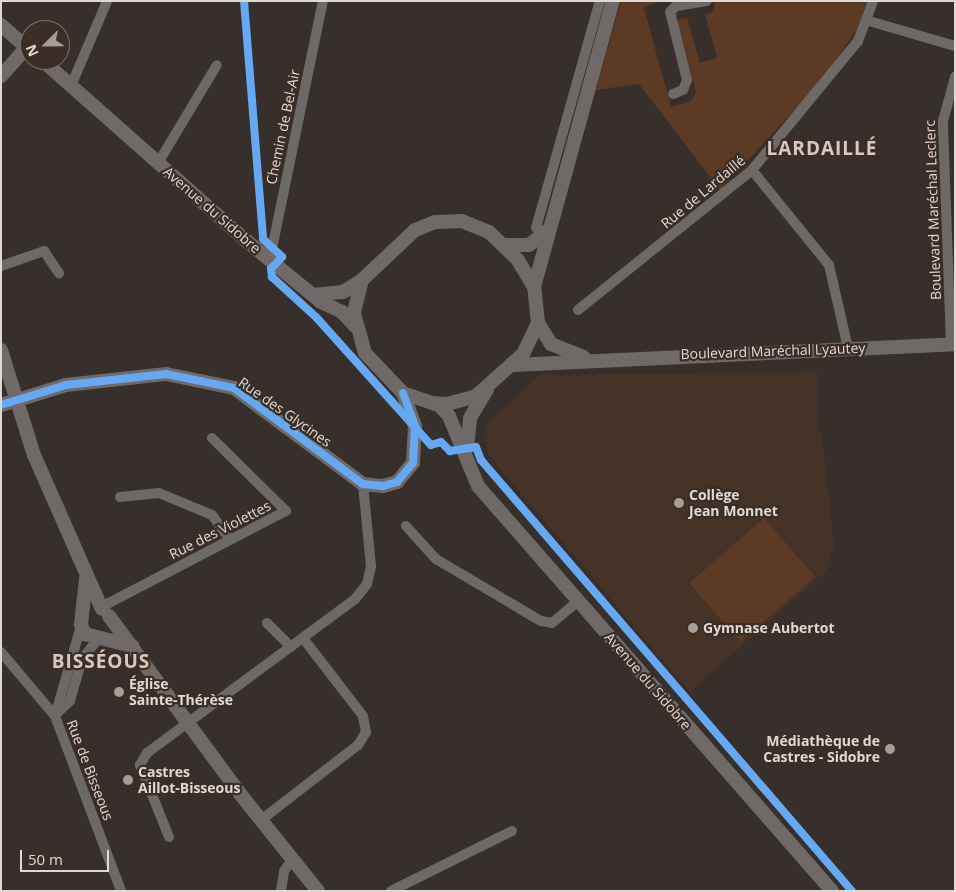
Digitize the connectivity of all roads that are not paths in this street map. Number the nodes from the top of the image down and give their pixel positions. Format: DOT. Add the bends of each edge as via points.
graph roads {
  1 [pos="107,1"];
  2 [pos="323,1"];
  3 [pos="600,1"];
  4 [pos="613,1"];
  5 [pos="707,1"];
  6 [pos="873,1"];
  7 [pos="672,4"];
  8 [pos="869,21"];
  9 [pos="1,25"];
  10 [pos="20,42"];
  11 [pos="955,46"];
  12 [pos="20,57"];
  13 [pos="217,65"];
  14 [pos="53,70"];
  15 [pos="1,76"];
  16 [pos="955,77"];
  17 [pos="71,86"];
  18 [pos="673,94"];
  19 [pos="158,163"];
  20 [pos="752,170"];
  21 [pos="546,213"];
  22 [pos="541,230"];
  23 [pos="506,246"];
  24 [pos="264,256"];
  25 [pos="1,266"];
  26 [pos="59,273"];
  27 [pos="362,280"];
  28 [pos="534,287"];
  29 [pos="313,295"];
  30 [pos="578,310"];
  31 [pos="538,323"];
  32 [pos="355,326"];
  33 [pos="953,344"];
  34 [pos="848,348"];
  35 [pos="1,350"];
  36 [pos="592,358"];
  37 [pos="513,365"];
  38 [pos="490,385"];
  39 [pos="403,393"];
  40 [pos="16,402"];
  41 [pos="431,403"];
  42 [pos="1,405"];
  43 [pos="415,426"];
  44 [pos="212,438"];
  45 [pos="469,468"];
  46 [pos="363,484"];
  47 [pos="120,496"];
  48 [pos="406,526"];
  49 [pos="230,540"];
  50 [pos="85,578"];
  51 [pos="578,601"];
  52 [pos="105,612"];
  53 [pos="82,621"];
  54 [pos="267,623"];
  55 [pos="100,638"];
  56 [pos="303,638"];
  57 [pos="132,646"];
  58 [pos="291,647"];
  59 [pos="1,652"];
  60 [pos="55,716"];
  61 [pos="188,723"];
  62 [pos="261,820"];
  63 [pos="512,831"];
  64 [pos="169,837"];
  65 [pos="292,860"];
  66 [pos="393,890"];
  67 [pos="121,891"];
  68 [pos="280,891"];
  69 [pos="318,891"];
  70 [pos="832,891"];
  1 -- 17 [label="street"];
  2 -- 24 [label="street, Chemin de Bel-Air" via="273,244"];
  3 -- 21 [label="street"];
  4 -- 21 [label="street"];
  5 -- 7 [label="street"];
  6 -- 8 [label="street, Rue de Lardaillé"];
  7 -- 18 [label="street" via="670,19 687,80 683,90"];
  8 -- 11 [label="street"];
  8 -- 20 [label="street, Rue de Lardaillé" via="825,86"];
  9 -- 10 [label="street"];
  12 -- 15 [label="street"];
  13 -- 19 [label="street, Avenue du Sidobre"];
  14 -- 17 [label="street, Avenue du Sidobre"];
  16 -- 33 [label="street, Boulevard Maréchal Leclerc" via="943,121"];
  17 -- 19 [label="street, Avenue du Sidobre"];
  19 -- 24 [label="street, Avenue du Sidobre"];
  20 -- 30 [label="street, Rue de Lardaillé"];
  20 -- 34 [label="street" via="829,265"];
  21 -- 22 [label="street"];
  22 -- 23 [label="street" via="529,245"];
  22 -- 28 [label="street"];
  23 -- 27 [label="street" via="476,225 435,222 408,234"];
  23 -- 28 [label="street"];
  24 -- 29 [label="street, Avenue du Sidobre"];
  25 -- 26 [label="street" via="44,251"];
  27 -- 29 [label="street" via="343,292"];
  27 -- 32 [label="street" via="355,303"];
  28 -- 31 [label="street"];
  29 -- 32 [label="street, Avenue du Sidobre" via="342,312"];
  31 -- 36 [label="street" via="551,344"];
  31 -- 37 [label="street" via="531,342"];
  32 -- 39 [label="street" via="365,353"];
  33 -- 34 [label="street, Boulevard Maréchal Lyautey"];
  34 -- 36 [label="street, Boulevard Maréchal Lyautey"];
  35 -- 40 [label="street"];
  36 -- 37 [label="street, Boulevard Maréchal Lyautey"];
  37 -- 38 [label="street"];
  38 -- 41 [label="street" via="462,402"];
  38 -- 45 [label="street" via="468,425"];
  39 -- 41 [label="street"];
  39 -- 43 [label="street"];
  40 -- 42 [label="street, Rue des Glycines"];
  40 -- 46 [label="street, Rue des Glycines" via="66,385 166,374 234,388"];
  40 -- 50 [label="street"];
  41 -- 43 [label="street"];
  41 -- 45 [label="street, Avenue du Sidobre" via="456,427"];
  43 -- 46 [label="street" via="413,463 406,474 383,486"];
  44 -- 49 [label="street, Rue des Violettes" via="286,511"];
  45 -- 51 [label="street, Avenue du Sidobre" via="478,486"];
  46 -- 56 [label="street" via="371,566 367,584 355,599"];
  47 -- 49 [label="street" via="159,493 212,515"];
  48 -- 51 [label="street" via="436,559 541,621 552,622"];
  49 -- 52 [label="street, Rue des Violettes" via="108,604"];
  50 -- 52 [label="street"];
  50 -- 53 [label="street"];
  51 -- 70 [label="street, Avenue du Sidobre"];
  52 -- 53 [label="street" via="93,608"];
  52 -- 55 [label="street" via="110,631"];
  52 -- 57 [label="street"];
  53 -- 55 [label="street" via="88,637"];
  53 -- 60 [label="street, Rue de Bisseous"];
  54 -- 58 [label="street"];
  55 -- 57 [label="street"];
  55 -- 60 [label="street, Rue de Bisseous" via="82,659 70,701"];
  56 -- 58 [label="street"];
  56 -- 62 [label="street" via="363,716 366,732 358,745"];
  57 -- 61 [label="street"];
  58 -- 61 [label="street"];
  59 -- 60 [label="street, Rue de Bisseous"];
  60 -- 67 [label="street, Rue de Bisseous"];
  61 -- 62 [label="street"];
  61 -- 64 [label="street" via="147,753 140,765"];
  62 -- 65 [label="street"];
  63 -- 66 [label="street"];
  65 -- 68 [label="street" via="284,871"];
  65 -- 69 [label="street"];
}
